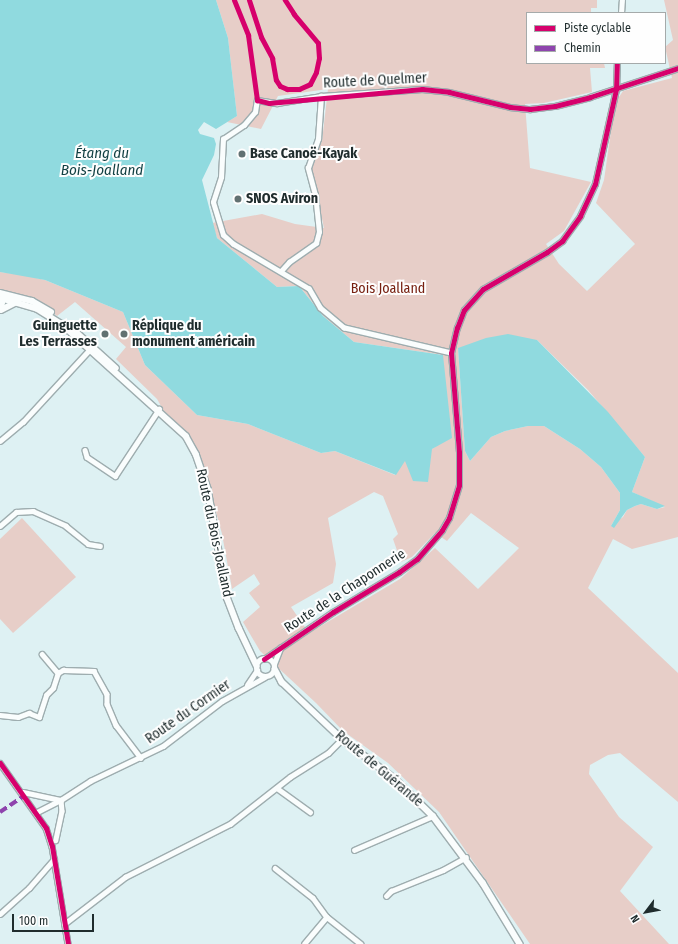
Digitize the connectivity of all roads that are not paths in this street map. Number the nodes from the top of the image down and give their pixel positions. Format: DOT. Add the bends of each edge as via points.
graph roads {
  1 [pos="622,0"];
  2 [pos="621,12"];
  3 [pos="618,64"];
  4 [pos="678,68"];
  5 [pos="616,89"];
  6 [pos="321,96"];
  7 [pos="281,272"];
  8 [pos="2,296"];
  9 [pos="18,300"];
  10 [pos="0,310"];
  11 [pos="92,348"];
  12 [pos="451,353"];
  13 [pos="140,392"];
  14 [pos="159,409"];
  15 [pos="0,441"];
  16 [pos="85,450"];
  17 [pos="0,526"];
  18 [pos="100,546"];
  19 [pos="246,646"];
  20 [pos="281,647"];
  21 [pos="42,654"];
  22 [pos="263,659"];
  23 [pos="274,666"];
  24 [pos="257,668"];
  25 [pos="58,673"];
  26 [pos="266,676"];
  27 [pos="282,682"];
  28 [pos="247,686"];
  29 [pos="0,715"];
  30 [pos="342,739"];
  31 [pos="141,758"];
  32 [pos="0,762"];
  33 [pos="277,788"];
  34 [pos="23,792"];
  35 [pos="61,800"];
  36 [pos="37,812"];
  37 [pos="310,812"];
  38 [pos="433,816"];
  39 [pos="56,840"];
  40 [pos="354,850"];
  41 [pos="466,857"];
  42 [pos="54,859"];
  43 [pos="275,868"];
  44 [pos="386,896"];
  45 [pos="0,914"];
  46 [pos="327,917"];
  47 [pos="64,924"];
  48 [pos="68,944"];
  49 [pos="304,944"];
  50 [pos="361,944"];
  51 [pos="520,944"];
  1 -- 2 [label="street"];
  3 -- 5 [label="street, Route de la Chaponnerie"];
  4 -- 5 [label="street, Route de Quelmer"];
  5 -- 6 [label="street, Route de Quelmer" via="555,106 530,109 422,89"];
  5 -- 12 [label="street, Route de la Chaponnerie" via="595,184 580,216 562,241 472,299 457,328"];
  6 -- 7 [label="street" via="318,139 308,168 315,194 319,232 316,243 288,262"];
  6 -- 7 [label="street, Route de Quelmer" via="278,103 257,100 255,112 244,125 223,139 221,177 213,202 223,235 232,244"];
  7 -- 12 [label="street" via="309,289 320,308 344,328"];
  8 -- 9 [label="street, Route du Bois-Joalland"];
  8 -- 10 [label="street"];
  9 -- 10 [label="street"];
  9 -- 11 [label="street, Route du Bois-Joalland" via="45,313"];
  11 -- 13 [label="street, Route du Bois-Joalland"];
  11 -- 13 [label="street, Route du Bois-Joalland"];
  11 -- 15 [label="street" via="23,422"];
  12 -- 20 [label="street, Route de la Chaponnerie" via="459,452 458,485 449,518 417,559"];
  13 -- 14 [label="street, Route du Bois-Joalland"];
  14 -- 16 [label="street" via="115,476 87,457"];
  14 -- 19 [label="street, Route du Bois-Joalland" via="186,436 196,454 208,489 224,583"];
  17 -- 18 [label="street" via="16,512 33,511 66,526 88,544"];
  19 -- 22 [label="street"];
  19 -- 24 [label="street, Route du Bois-Joalland"];
  20 -- 22 [label="street, Route de la Chaponnerie"];
  20 -- 23 [label="street"];
  21 -- 25 [label="street"];
  22 -- 23 [label="street"];
  22 -- 24 [label="street"];
  23 -- 26 [label="street"];
  23 -- 27 [label="street, Route de Guérande"];
  24 -- 26 [label="street, Route de Guérande"];
  24 -- 28 [label="street"];
  25 -- 29 [label="street" via="53,688 46,695 39,717 29,713 18,717"];
  25 -- 31 [label="street" via="63,670 87,669 97,672 107,694 111,715"];
  26 -- 27 [label="street, Route de Guérande"];
  26 -- 28 [label="street, Route du Cormier"];
  27 -- 30 [label="street, Route de Guérande"];
  28 -- 31 [label="street, Route du Cormier" via="222,701 163,746"];
  30 -- 33 [label="street" via="328,753"];
  30 -- 38 [label="street, Route de Guérande" via="394,778"];
  31 -- 35 [label="street, Route du Cormier" via="90,781"];
  32 -- 34 [label="street"];
  33 -- 37 [label="street"];
  33 -- 47 [label="street" via="230,824 125,877"];
  34 -- 35 [label="street"];
  34 -- 36 [label="street"];
  35 -- 36 [label="street, Route du Cormier"];
  35 -- 39 [label="street" via="62,811"];
  36 -- 42 [label="street" via="46,828"];
  38 -- 40 [label="street"];
  38 -- 41 [label="street, Route de Guérande"];
  41 -- 44 [label="street" via="444,870 391,891"];
  41 -- 51 [label="street, Route de Guérande"];
  42 -- 45 [label="street" via="29,888"];
  42 -- 47 [label="street"];
  43 -- 46 [label="street" via="313,898"];
  46 -- 49 [label="street"];
  46 -- 50 [label="street"];
  47 -- 48 [label="street"];
}
